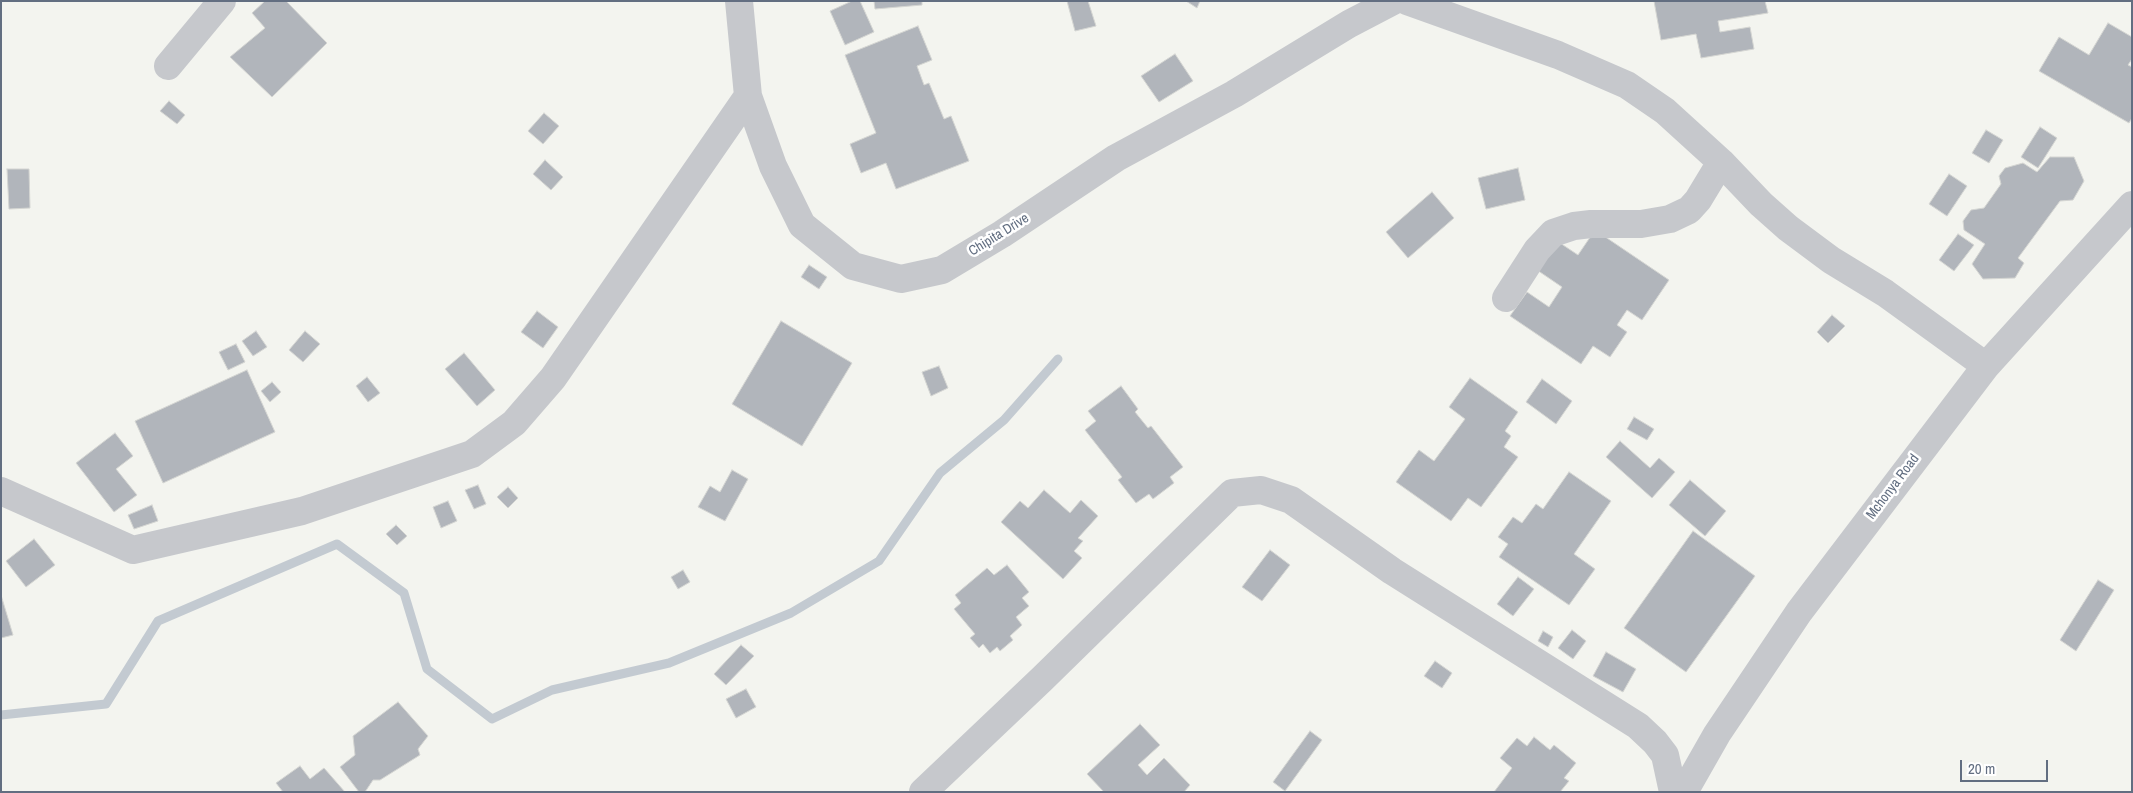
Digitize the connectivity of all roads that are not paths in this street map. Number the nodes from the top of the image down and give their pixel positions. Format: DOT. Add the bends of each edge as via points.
graph roads {
  1 [pos="222,1"];
  2 [pos="739,1"];
  3 [pos="1393,1"];
  4 [pos="1407,1"];
  5 [pos="168,66"];
  6 [pos="748,96"];
  7 [pos="1721,162"];
  8 [pos="2132,205"];
  9 [pos="1506,298"];
  10 [pos="1986,366"];
  11 [pos="1,491"];
  12 [pos="923,792"];
  13 [pos="1673,792"];
  14 [pos="1684,792"];
  1 -- 5 [label="street"];
  2 -- 6 [label="street, Chipita Drive"];
  3 -- 6 [label="street, Chipita Drive" via="1234,94 1116,158 942,270 901,279 853,266 802,225 773,166"];
  4 -- 7 [label="street" via="1558,54 1626,85 1665,111"];
  6 -- 11 [label="street" via="553,378 514,422 472,454 302,511 133,550"];
  7 -- 9 [label="street" via="1693,205 1670,219 1641,224 1591,224 1553,233 1537,250"];
  7 -- 10 [label="street" via="1788,228"];
  8 -- 10 [label="street, Mchonya Road"];
  10 -- 14 [label="street, Mchonya Road" via="1799,612 1717,734"];
  12 -- 13 [label="street" via="1232,493 1261,490 1291,500 1392,571 1638,726 1665,755"];
}
